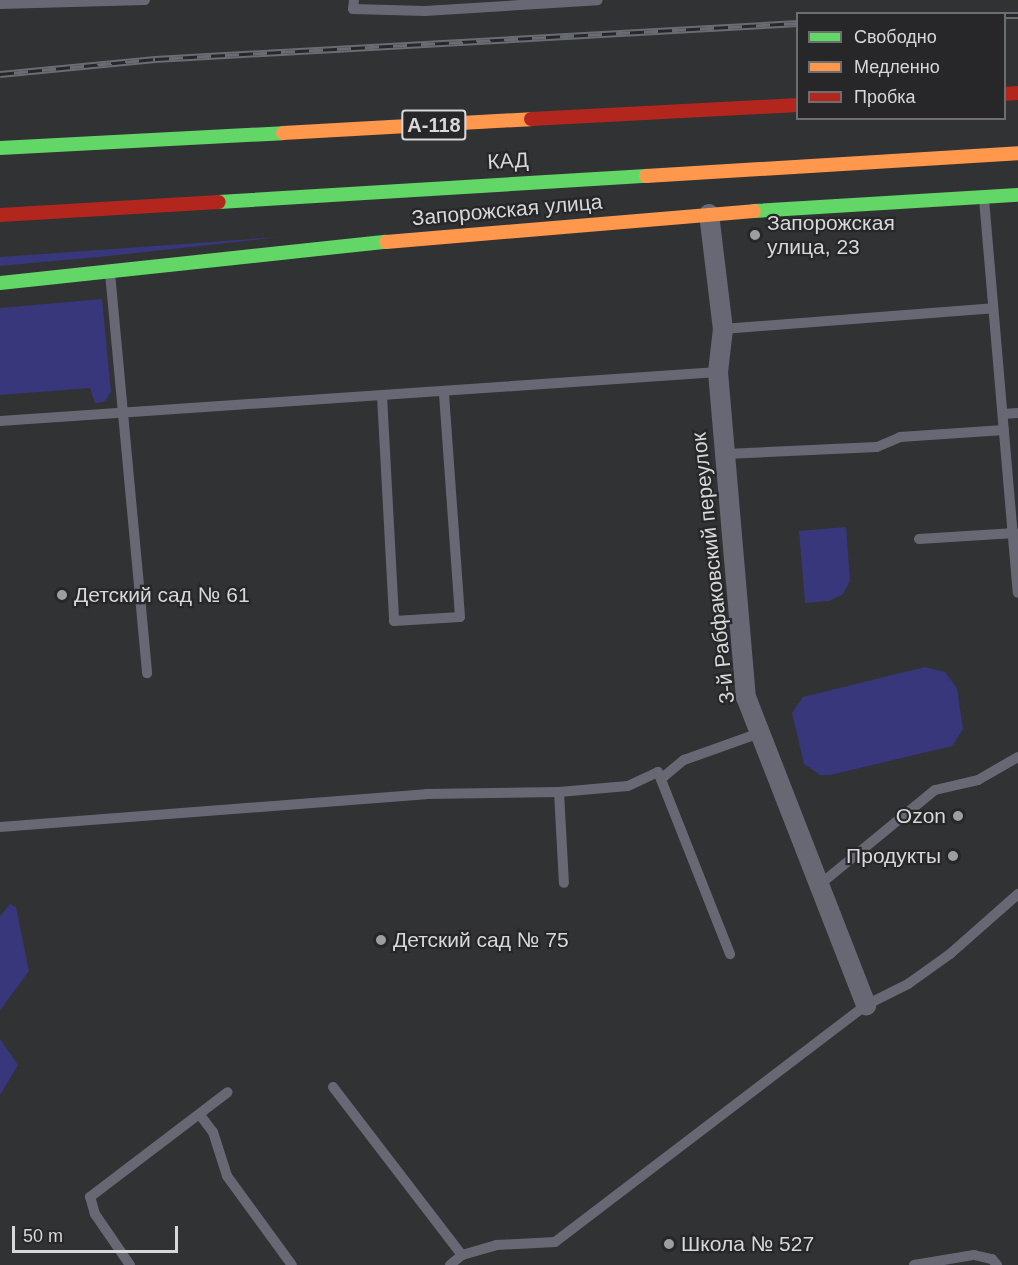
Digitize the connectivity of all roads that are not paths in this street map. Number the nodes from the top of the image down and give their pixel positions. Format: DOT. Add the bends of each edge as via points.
graph roads {
  1 [pos="145,0"];
  2 [pos="354,0"];
  3 [pos="598,0"];
  4 [pos="0,4"];
  5 [pos="796,105"];
  6 [pos="0,148"];
  7 [pos="1018,153"];
  8 [pos="1018,195"];
  9 [pos="983,197"];
  10 [pos="709,214"];
  11 [pos="0,215"];
  12 [pos="110,272"];
  13 [pos="0,283"];
  14 [pos="993,308"];
  15 [pos="723,329"];
  16 [pos="718,372"];
  17 [pos="444,392"];
  18 [pos="382,396"];
  19 [pos="1018,413"];
  20 [pos="124,414"];
  21 [pos="1003,414"];
  22 [pos="0,421"];
  23 [pos="1004,429"];
  24 [pos="726,454"];
  25 [pos="1015,533"];
  26 [pos="919,539"];
  27 [pos="1018,593"];
  28 [pos="147,673"];
  29 [pos="760,733"];
  30 [pos="1018,757"];
  31 [pos="661,779"];
  32 [pos="559,792"];
  33 [pos="0,827"];
  34 [pos="564,883"];
  35 [pos="818,885"];
  36 [pos="1018,894"];
  37 [pos="730,954"];
  38 [pos="866,1005"];
  39 [pos="333,1087"];
  40 [pos="228,1092"];
  41 [pos="200,1115"];
  42 [pos="462,1255"];
  43 [pos="130,1265"];
  44 [pos="292,1265"];
  45 [pos="450,1265"];
  46 [pos="914,1265"];
  47 [pos="997,1265"];
  1 -- 4 [label="lane"];
  2 -- 3 [label="lane" via="353,9 425,11"];
  5 -- 6 [label="main road, КАД / А-118"];
  7 -- 11 [label="main road, КАД"];
  8 -- 9 [label="main road, Запорожская улица"];
  9 -- 10 [label="main road, Запорожская улица"];
  9 -- 14 [label="lane"];
  10 -- 12 [label="main road, Запорожская улица" via="410,239"];
  10 -- 15 [label="street, 3-й Рабфаковский переулок"];
  12 -- 13 [label="main road, Запорожская улица"];
  12 -- 20 [label="lane"];
  14 -- 15 [label="lane"];
  14 -- 21 [label="lane"];
  15 -- 16 [label="street, 3-й Рабфаковский переулок"];
  16 -- 17 [label="lane"];
  16 -- 24 [label="street, 3-й Рабфаковский переулок"];
  17 -- 18 [label="lane"];
  17 -- 18 [label="lane" via="460,618 394,621"];
  18 -- 20 [label="lane"];
  19 -- 21 [label="lane"];
  20 -- 22 [label="lane"];
  20 -- 28 [label="lane"];
  21 -- 23 [label="lane"];
  23 -- 24 [label="lane" via="900,437 877,447"];
  23 -- 25 [label="lane"];
  24 -- 29 [label="street, 3-й Рабфаковский переулок" via="746,697"];
  25 -- 26 [label="lane"];
  25 -- 27 [label="lane"];
  29 -- 31 [label="lane" via="684,760"];
  29 -- 35 [label="street, 3-й Рабфаковский переулок"];
  30 -- 35 [label="lane" via="978,780 935,790"];
  31 -- 32 [label="lane" via="658,772 628,786"];
  31 -- 37 [label="lane"];
  32 -- 33 [label="lane" via="426,794"];
  32 -- 34 [label="lane"];
  35 -- 38 [label="street, 3-й Рабфаковский переулок"];
  36 -- 38 [label="lane" via="950,954 908,984"];
  38 -- 42 [label="lane" via="555,1242 496,1245"];
  39 -- 42 [label="lane"];
  40 -- 41 [label="lane"];
  41 -- 43 [label="lane" via="90,1197 95,1214"];
  41 -- 44 [label="lane" via="213,1132 227,1176"];
  42 -- 45 [label="lane"];
  46 -- 47 [label="lane" via="974,1255 992,1259"];
}
